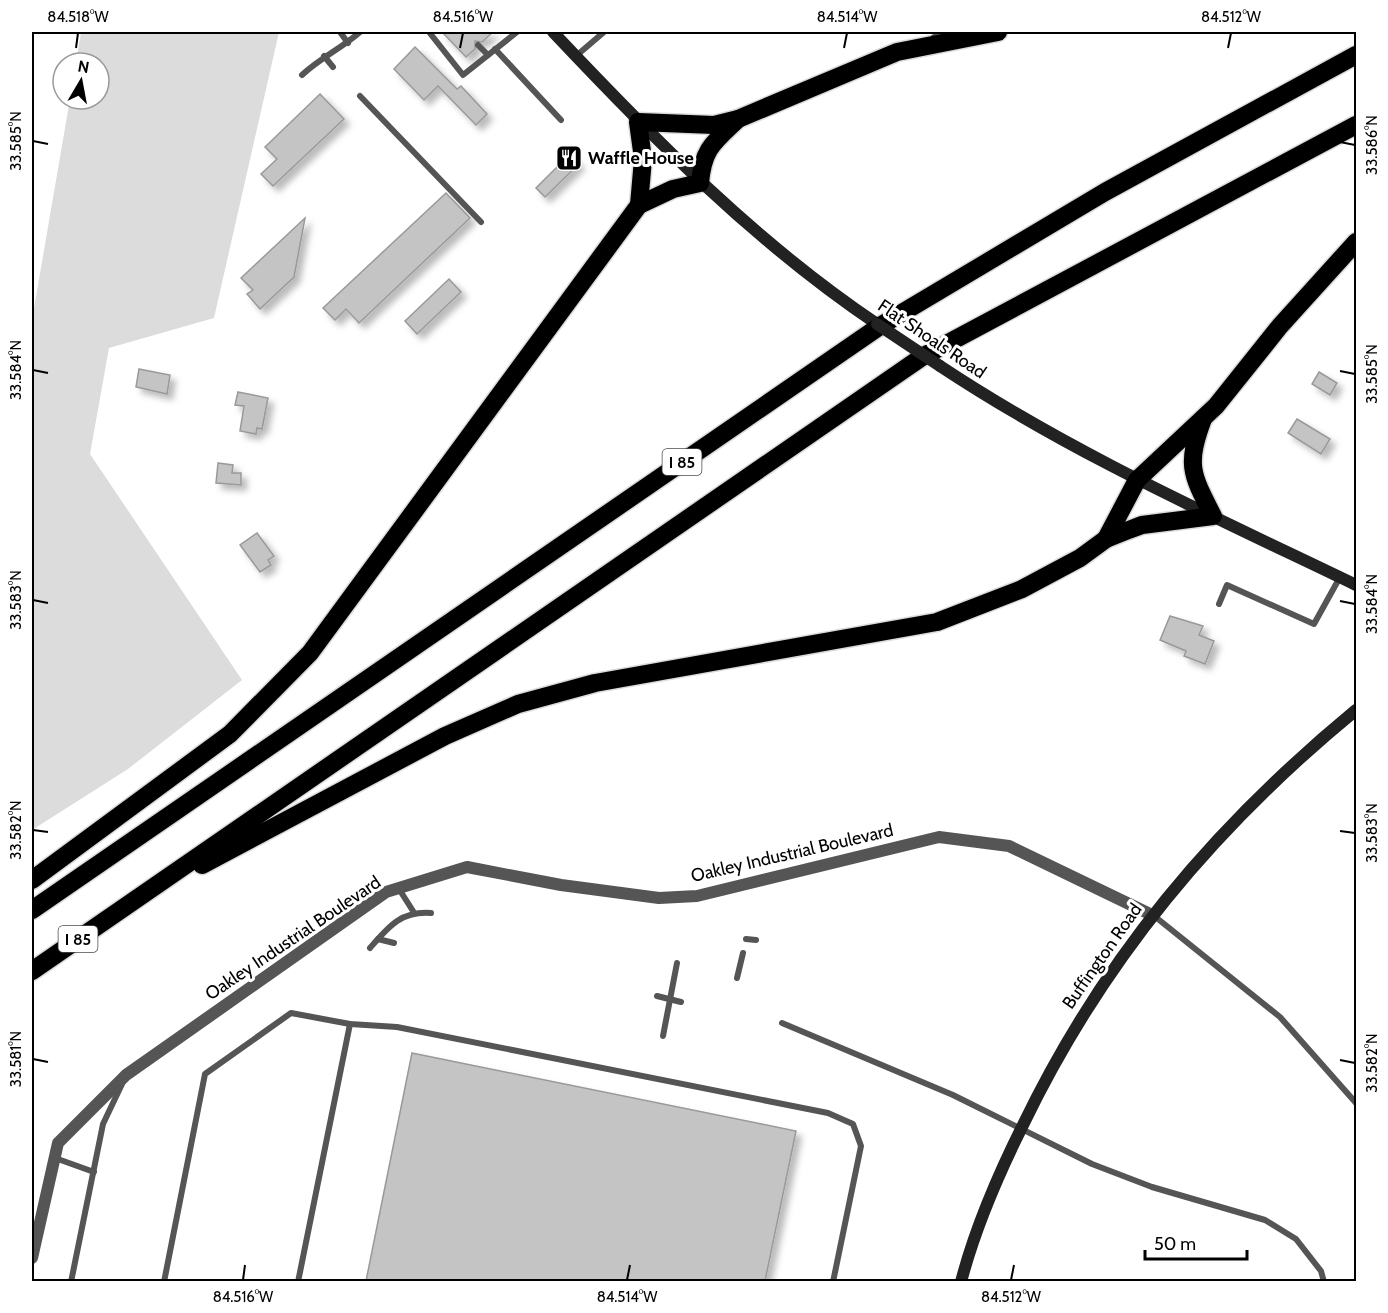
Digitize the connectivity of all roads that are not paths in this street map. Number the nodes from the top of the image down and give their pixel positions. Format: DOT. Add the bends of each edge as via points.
graph roads {
  1 [pos="340,32"];
  2 [pos="360,32"];
  3 [pos="429,32"];
  4 [pos="517,32"];
  5 [pos="553,32"];
  6 [pos="604,32"];
  7 [pos="947,32"];
  8 [pos="998,32"];
  9 [pos="348,43"];
  10 [pos="478,45"];
  11 [pos="495,49"];
  12 [pos="897,52"];
  13 [pos="1356,55"];
  14 [pos="324,56"];
  15 [pos="488,56"];
  16 [pos="576,56"];
  17 [pos="333,67"];
  18 [pos="302,75"];
  19 [pos="360,96"];
  20 [pos="738,119"];
  21 [pos="561,120"];
  22 [pos="638,122"];
  23 [pos="1356,124"];
  24 [pos="700,183"];
  25 [pos="639,205"];
  26 [pos="481,222"];
  27 [pos="1356,242"];
  28 [pos="1203,419"];
  29 [pos="1137,480"];
  30 [pos="1213,516"];
  31 [pos="1106,539"];
  32 [pos="1341,577"];
  33 [pos="1356,585"];
  34 [pos="1219,604"];
  35 [pos="1356,710"];
  36 [pos="32,880"];
  37 [pos="399,888"];
  38 [pos="124,907"];
  39 [pos="32,910"];
  40 [pos="412,911"];
  41 [pos="431,913"];
  42 [pos="1152,915"];
  43 [pos="378,939"];
  44 [pos="746,939"];
  45 [pos="756,940"];
  46 [pos="394,943"];
  47 [pos="370,948"];
  48 [pos="743,953"];
  49 [pos="677,963"];
  50 [pos="32,970"];
  51 [pos="737,978"];
  52 [pos="657,996"];
  53 [pos="671,999"];
  54 [pos="681,1002"];
  55 [pos="782,1023"];
  56 [pos="350,1024"];
  57 [pos="663,1036"];
  58 [pos="126,1075"];
  59 [pos="1356,1103"];
  60 [pos="1021,1127"];
  61 [pos="55,1158"];
  62 [pos="94,1172"];
  63 [pos="32,1258"];
  64 [pos="71,1281"];
  65 [pos="164,1281"];
  66 [pos="298,1281"];
  67 [pos="833,1281"];
  68 [pos="960,1281"];
  69 [pos="1324,1281"];
  1 -- 9 [label="lane"];
  2 -- 9 [label="lane"];
  3 -- 15 [label="lane" via="463,75"];
  4 -- 11 [label="lane"];
  5 -- 16 [label="street, Flat Shoals Road"];
  6 -- 16 [label="lane"];
  7 -- 12 [label="lane"];
  8 -- 12 [label="highway"];
  9 -- 14 [label="lane"];
  10 -- 15 [label="lane"];
  11 -- 15 [label="lane"];
  11 -- 21 [label="lane"];
  12 -- 20 [label="highway"];
  13 -- 39 [label="highway, I 85" via="1105,192 880,326"];
  14 -- 17 [label="lane"];
  14 -- 18 [label="lane"];
  16 -- 22 [label="street, Flat Shoals Road"];
  19 -- 26 [label="lane"];
  20 -- 22 [label="highway" via="714,125"];
  20 -- 24 [label="highway" via="708,147"];
  22 -- 24 [label="street, Flat Shoals Road"];
  22 -- 25 [label="highway" via="643,159"];
  23 -- 38 [label="highway, I 85" via="922,357"];
  24 -- 25 [label="highway" via="673,189"];
  24 -- 29 [label="street, Flat Shoals Road, bridge" via="835,296 993,401"];
  25 -- 36 [label="highway" via="310,653 230,734"];
  27 -- 28 [label="highway"];
  28 -- 29 [label="highway"];
  28 -- 30 [label="highway" via="1191,462"];
  29 -- 30 [label="street, Flat Shoals Road"];
  29 -- 31 [label="highway"];
  30 -- 31 [label="highway" via="1142,525"];
  30 -- 32 [label="street, Flat Shoals Road"];
  31 -- 38 [label="highway" via="1080,558 1022,589 937,622 595,682 518,704 445,736"];
  32 -- 33 [label="street, Flat Shoals Road"];
  32 -- 34 [label="lane" via="1314,624 1227,585"];
  35 -- 42 [label="street, Buffington Road" via="1245,808"];
  37 -- 40 [label="lane"];
  37 -- 42 [label="street, Oakley Industrial Boulevard" via="467,867 659,898 697,896 939,837 1009,846"];
  37 -- 58 [label="street, Oakley Industrial Boulevard" via="386,892 301,950"];
  38 -- 50 [label="highway, I 85"];
  40 -- 41 [label="lane"];
  40 -- 43 [label="lane"];
  42 -- 59 [label="lane" via="1280,1017"];
  42 -- 60 [label="street, Buffington Road" via="1084,1010"];
  43 -- 46 [label="lane"];
  43 -- 47 [label="lane"];
  44 -- 45 [label="lane"];
  48 -- 51 [label="lane"];
  49 -- 53 [label="lane"];
  52 -- 53 [label="lane"];
  53 -- 54 [label="lane"];
  53 -- 57 [label="lane"];
  55 -- 60 [label="lane"];
  56 -- 65 [label="lane" via="291,1013 205,1074"];
  56 -- 66 [label="lane"];
  56 -- 67 [label="lane" via="397,1027 828,1113 853,1124 861,1146"];
  58 -- 61 [label="street, Oakley Industrial Boulevard" via="58,1143"];
  58 -- 62 [label="lane" via="103,1124"];
  60 -- 68 [label="street, Buffington Road" via="1001,1169"];
  60 -- 69 [label="lane" via="1092,1164 1265,1220 1296,1239 1321,1271"];
  61 -- 62 [label="lane"];
  61 -- 63 [label="street, Oakley Industrial Boulevard"];
  62 -- 64 [label="lane"];
}
